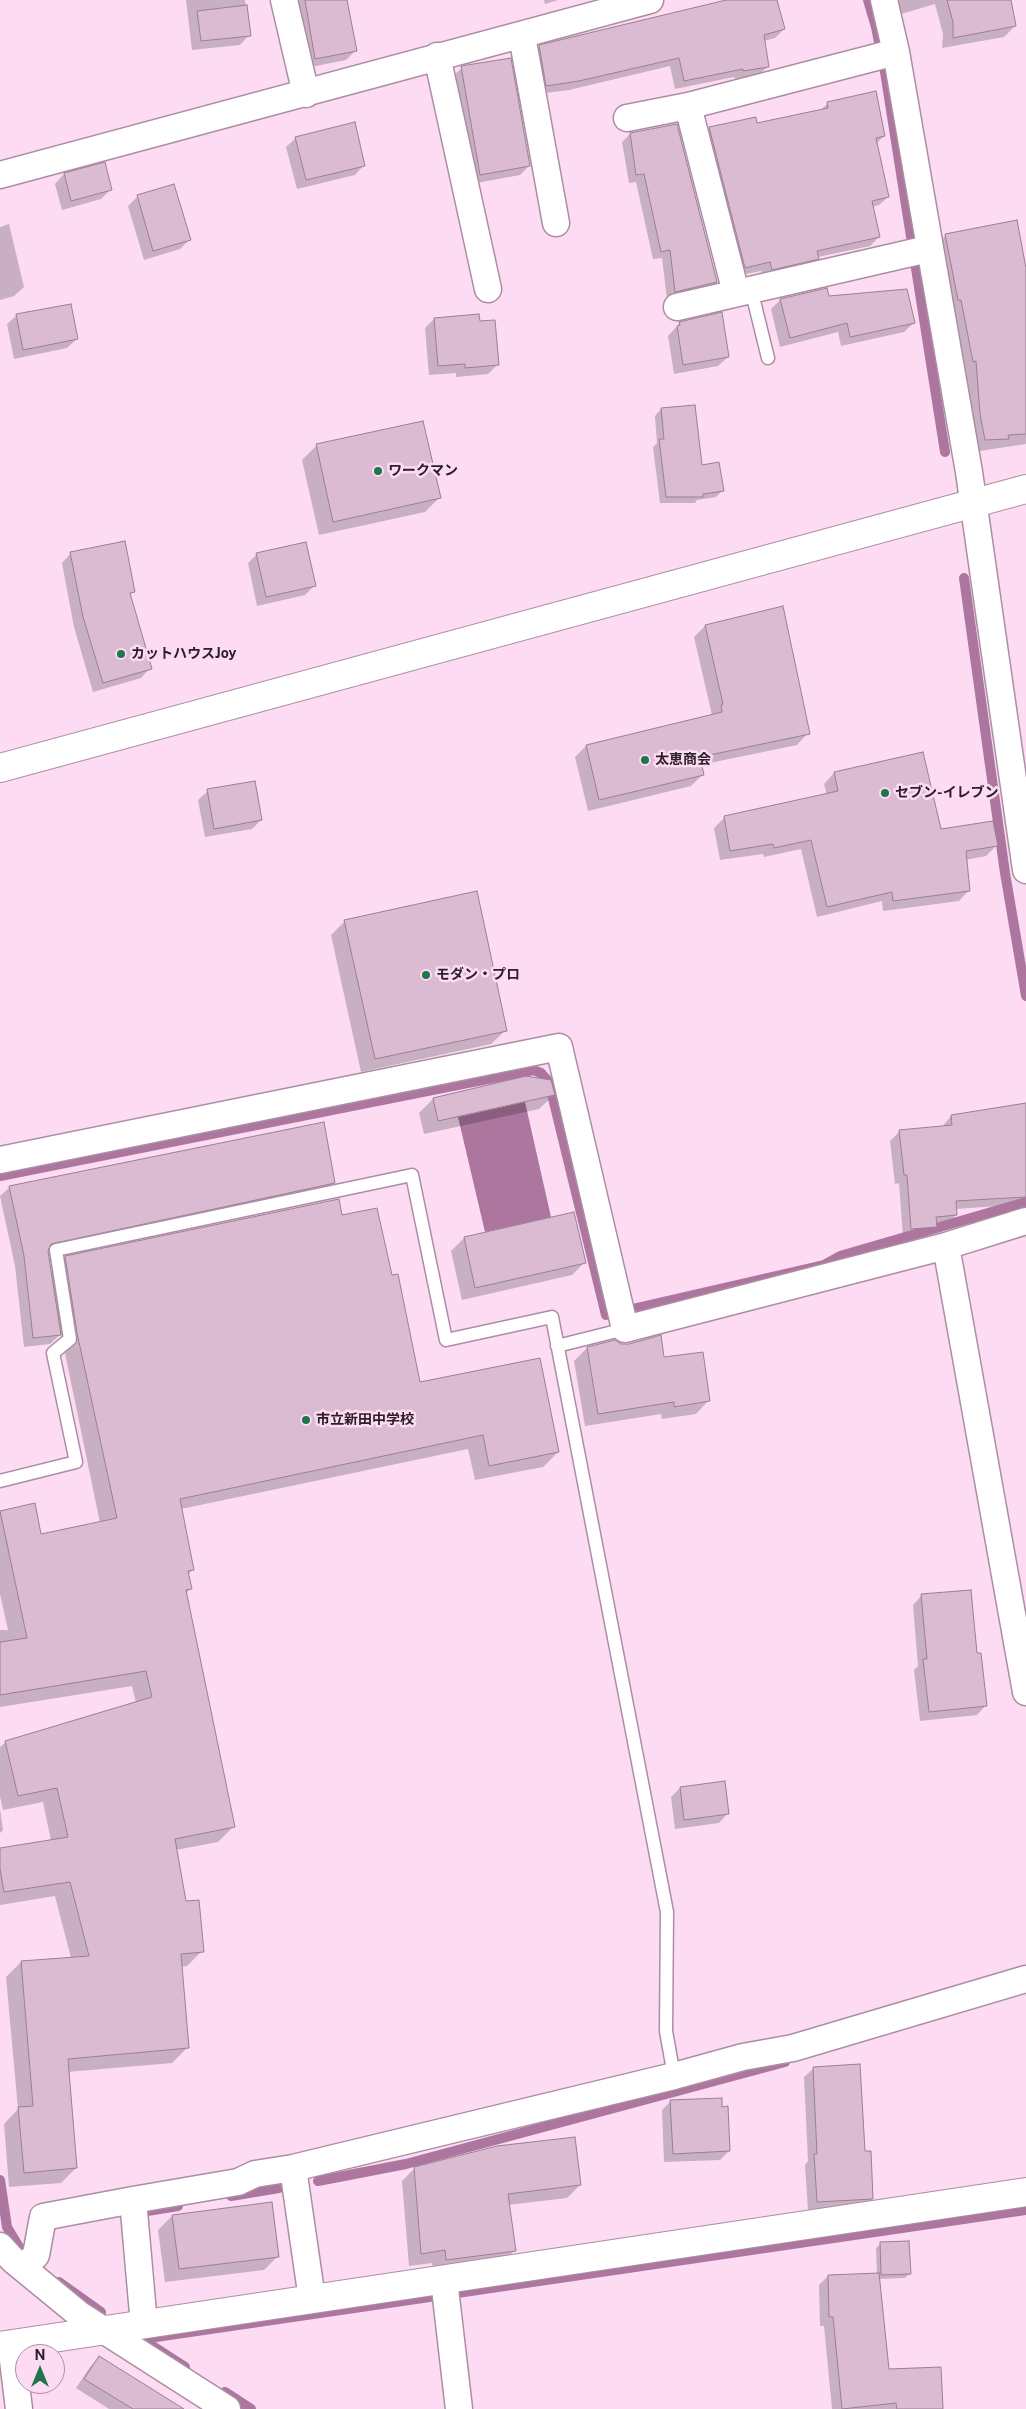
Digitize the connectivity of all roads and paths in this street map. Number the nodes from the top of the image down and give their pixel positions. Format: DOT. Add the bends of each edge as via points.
graph roads {
  1 [pos="284,0"];
  2 [pos="650,0"];
  3 [pos="884,0"];
  4 [pos="522,36"];
  5 [pos="886,55"];
  6 [pos="437,56"];
  7 [pos="306,94"];
  8 [pos="688,106"];
  9 [pos="627,118"];
  10 [pos="0,175"];
  11 [pos="556,223"];
  12 [pos="917,252"];
  13 [pos="488,289"];
  14 [pos="743,291"];
  15 [pos="678,307"];
  16 [pos="768,358"];
  17 [pos="1026,489"];
  18 [pos="973,503"];
  19 [pos="0,768"];
  20 [pos="1026,870"];
  21 [pos="0,1160"];
  22 [pos="1026,1221"];
  23 [pos="946,1246"];
  24 [pos="622,1317"];
  25 [pos="557,1346"];
  26 [pos="0,1481"];
  27 [pos="1026,1692"];
  28 [pos="1026,1979"];
  29 [pos="674,2076"];
  30 [pos="294,2168"];
  31 [pos="1026,2192"];
  32 [pos="134,2209"];
  33 [pos="0,2246"];
  34 [pos="29,2262"];
  35 [pos="445,2289"];
  36 [pos="312,2299"];
  37 [pos="144,2325"];
  38 [pos="104,2332"];
  39 [pos="6,2345"];
  40 [pos="19,2409"];
  41 [pos="227,2409"];
  42 [pos="459,2409"];
  1 -- 7 [label="street"];
  2 -- 4 [label="street"];
  3 -- 5 [label="street"];
  4 -- 6 [label="street"];
  4 -- 11 [label="street"];
  5 -- 8 [label="street"];
  5 -- 12 [label="street"];
  6 -- 7 [label="street"];
  6 -- 13 [label="street"];
  7 -- 10 [label="street"];
  8 -- 9 [label="street"];
  8 -- 14 [label="street"];
  12 -- 14 [label="street"];
  12 -- 18 [label="street"];
  14 -- 15 [label="street"];
  14 -- 16 [label="lane"];
  17 -- 18 [label="street"];
  18 -- 19 [label="street"];
  18 -- 20 [label="street"];
  21 -- 24 [label="street" via="559,1048"];
  22 -- 23 [label="street"];
  23 -- 24 [label="street"];
  23 -- 27 [label="street"];
  24 -- 25 [label="lane"];
  25 -- 26 [label="lane" via="552,1317 446,1340 412,1175 56,1250 70,1339 53,1354 76,1462"];
  25 -- 29 [label="lane" via="667,1912 666,2031"];
  28 -- 29 [label="street" via="793,2048 743,2057"];
  29 -- 30 [label="street"];
  30 -- 32 [label="street" via="255,2174 238,2182"];
  30 -- 36 [label="street"];
  31 -- 35 [label="street"];
  32 -- 34 [label="street" via="42,2217"];
  32 -- 37 [label="street"];
  33 -- 34 [label="street"];
  34 -- 38 [label="street"];
  35 -- 36 [label="street"];
  35 -- 42 [label="street"];
  36 -- 37 [label="street"];
  37 -- 38 [label="street"];
  38 -- 39 [label="street"];
  38 -- 41 [label="street"];
  39 -- 40 [label="street"];
}
